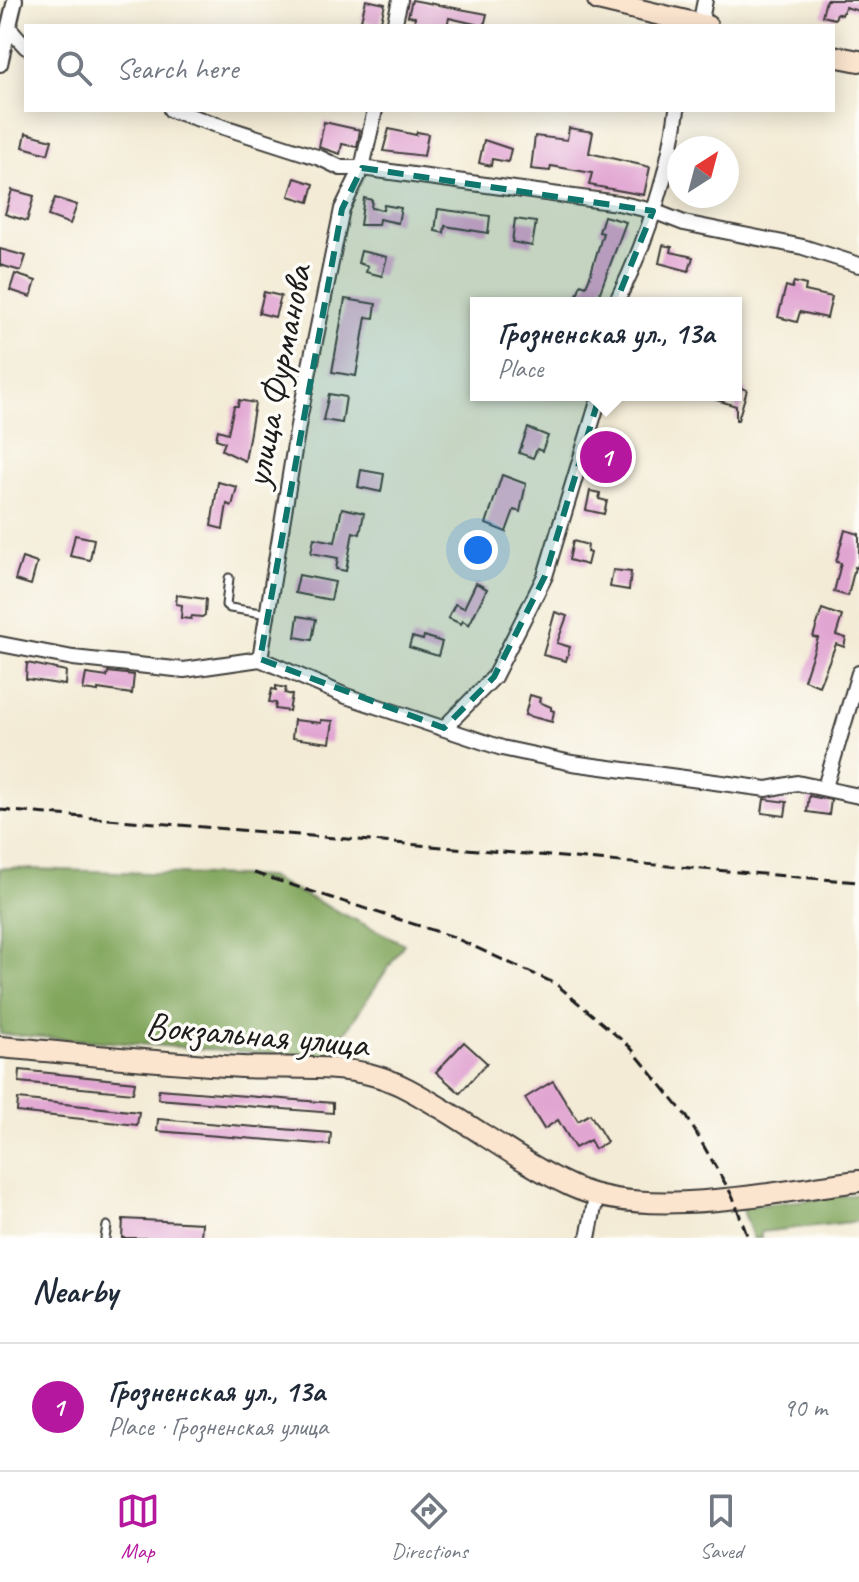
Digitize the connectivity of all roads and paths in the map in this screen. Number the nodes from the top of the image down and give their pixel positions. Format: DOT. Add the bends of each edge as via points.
graph roads {
  1 [pos="15,0"];
  2 [pos="400,0"];
  3 [pos="598,0"];
  4 [pos="705,0"];
  5 [pos="394,24"];
  6 [pos="691,24"];
  7 [pos="695,24"];
  8 [pos="4,29"];
  9 [pos="24,45"];
  10 [pos="835,56"];
  11 [pos="859,61"];
  12 [pos="0,64"];
  13 [pos="177,112"];
  14 [pos="375,112"];
  15 [pos="677,112"];
  16 [pos="362,168"];
  17 [pos="653,211"];
  18 [pos="859,265"];
  19 [pos="619,297"];
  20 [pos="598,401"];
  21 [pos="229,578"];
  22 [pos="268,614"];
  23 [pos="0,644"];
  24 [pos="260,659"];
  25 [pos="859,673"];
  26 [pos="444,728"];
  27 [pos="825,787"];
  28 [pos="859,796"];
  29 [pos="0,1047"];
  30 [pos="859,1181"];
  31 [pos="596,1197"];
  32 [pos="107,1226"];
  33 [pos="105,1238"];
  34 [pos="588,1238"];
  1 -- 8 [label="street"];
  2 -- 5 [label="street"];
  3 -- 6 [label="street"];
  4 -- 7 [label="street"];
  8 -- 9 [label="street"];
  8 -- 12 [label="street"];
  10 -- 11 [label="street"];
  13 -- 16 [label="street" via="341,168"];
  14 -- 16 [label="street, улица Фурманова"];
  15 -- 17 [label="street"];
  16 -- 17 [label="street"];
  16 -- 22 [label="street, улица Фурманова" via="342,209 299,420"];
  17 -- 18 [label="street"];
  17 -- 19 [label="street" via="640,255"];
  20 -- 26 [label="street" via="545,576 494,677"];
  21 -- 22 [label="lane" via="226,605"];
  22 -- 24 [label="street, улица Фурманова"];
  23 -- 24 [label="street" via="184,670"];
  24 -- 26 [label="street" via="346,696"];
  25 -- 27 [label="street"];
  26 -- 27 [label="street" via="572,763 767,789 797,783"];
  27 -- 28 [label="street"];
  29 -- 31 [label="street, Вокзальная улица" via="375,1076 413,1091"];
  30 -- 31 [label="street, Вокзальная улица" via="666,1203"];
  31 -- 34 [label="street"];
  32 -- 33 [label="lane"];
}
